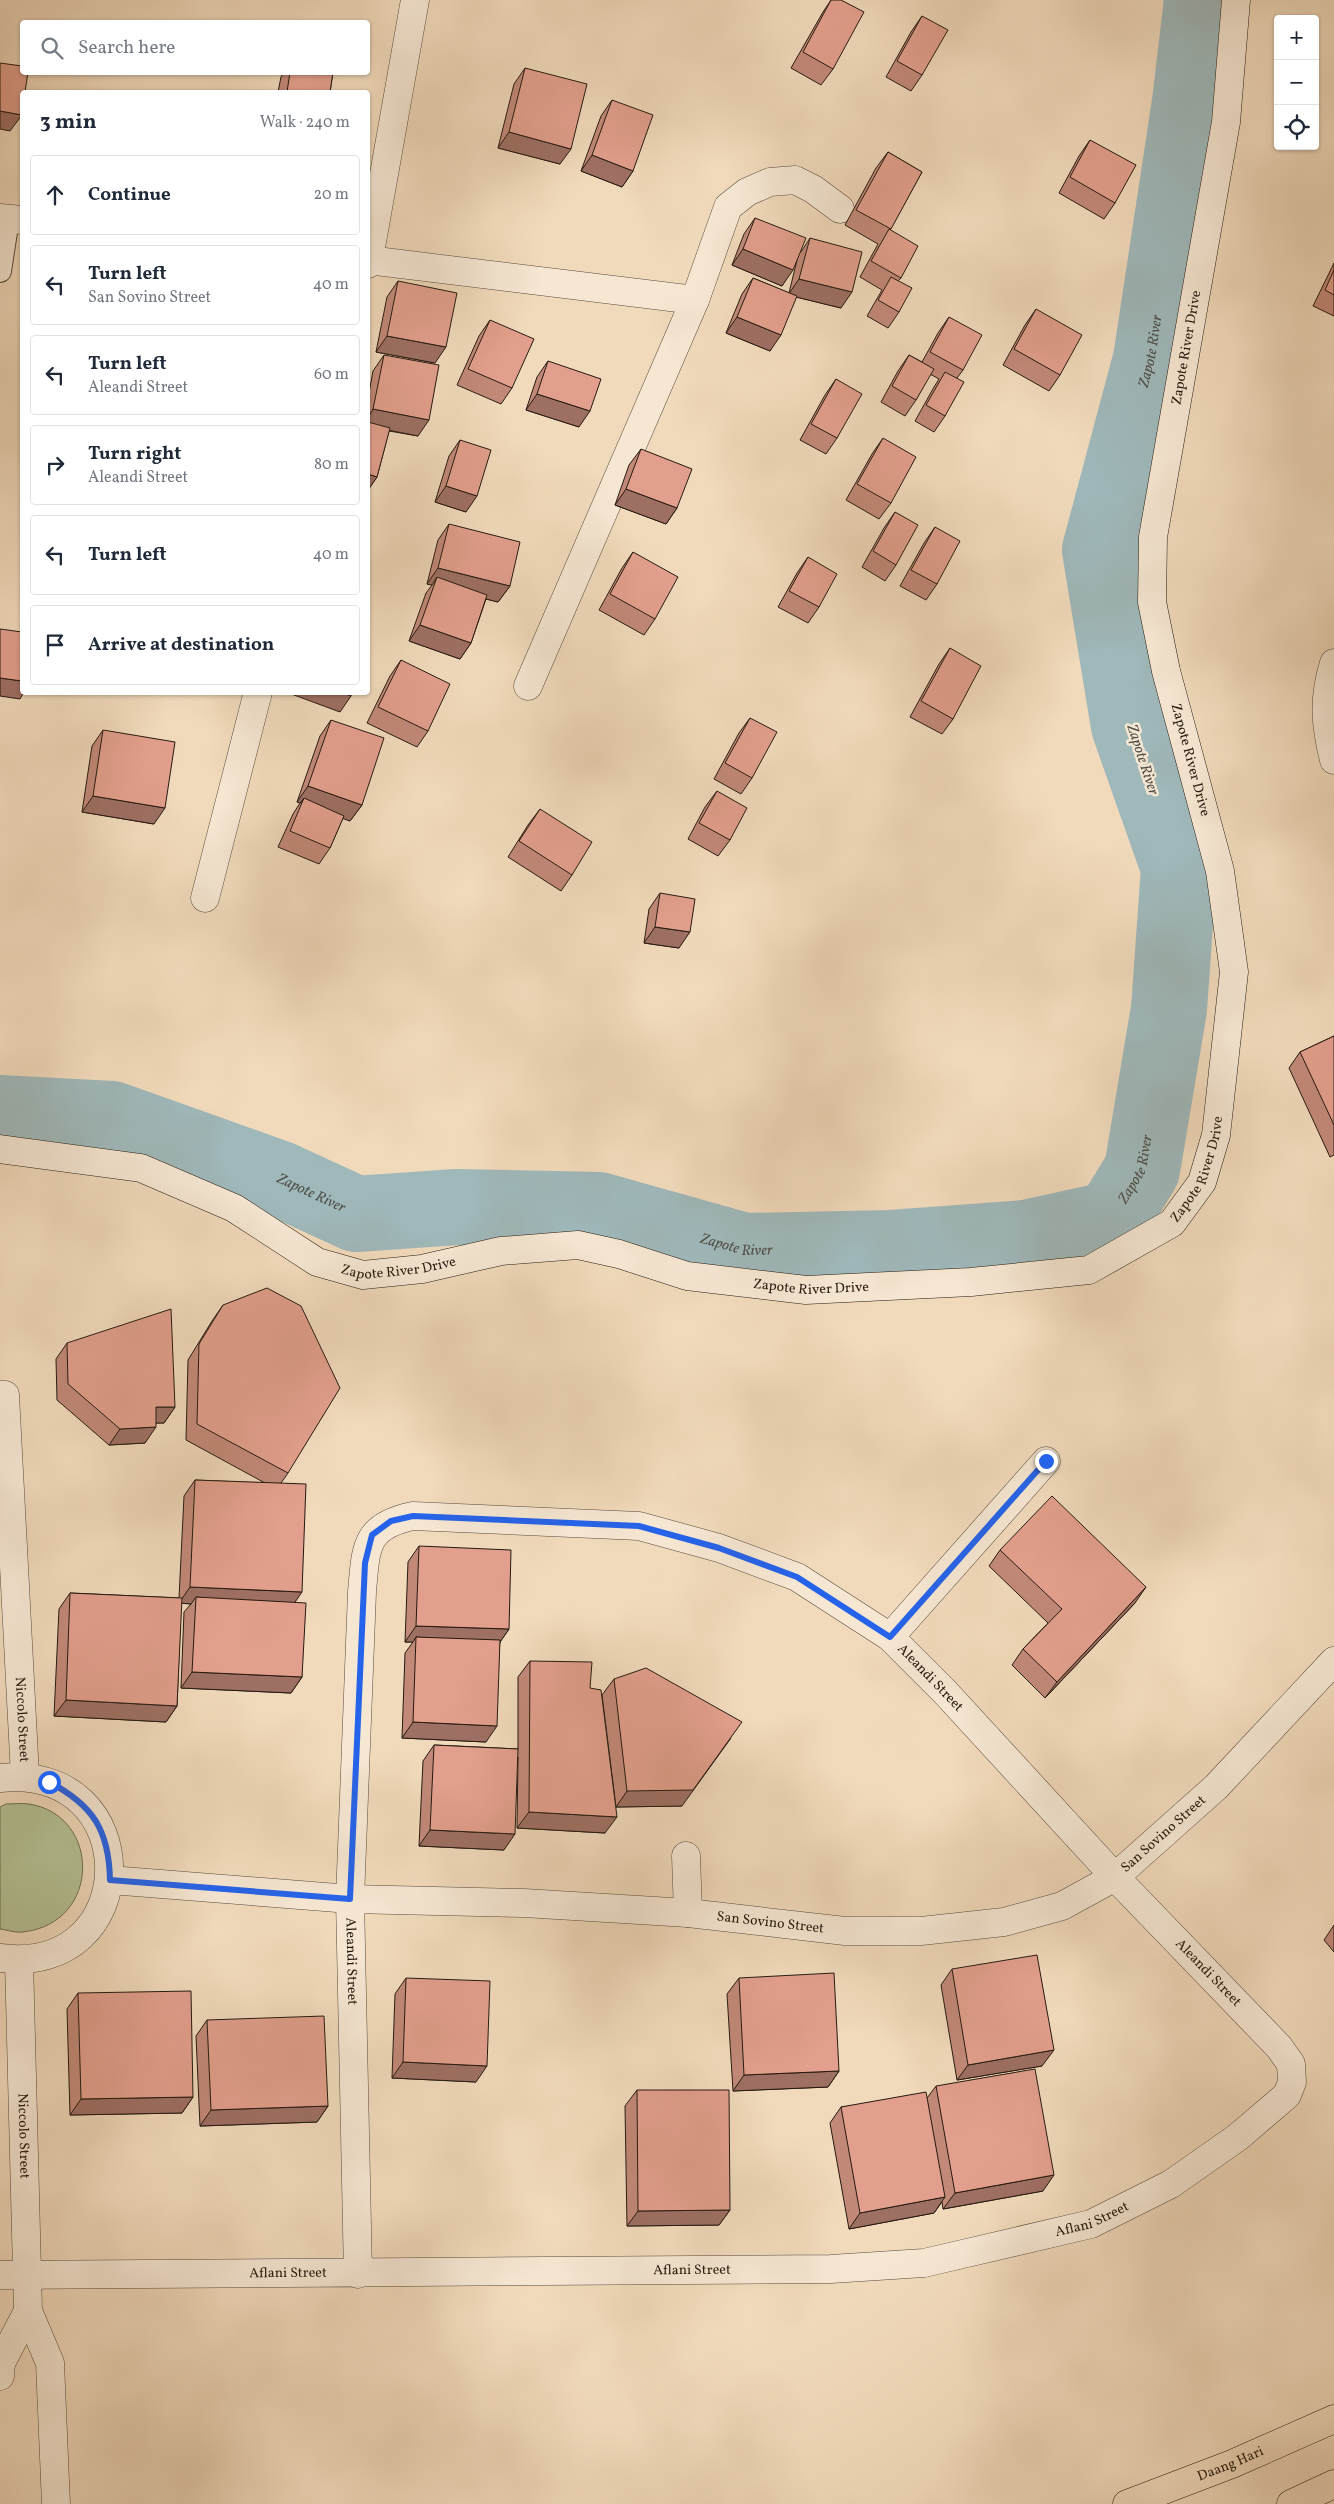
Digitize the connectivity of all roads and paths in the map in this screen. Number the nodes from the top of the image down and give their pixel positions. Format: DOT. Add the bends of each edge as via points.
graph roads {
  1 [pos="415,0"];
  2 [pos="1236,0"];
  3 [pos="840,209"];
  4 [pos="10,219"];
  5 [pos="370,250"];
  6 [pos="370,261"];
  7 [pos="0,270"];
  8 [pos="696,300"];
  9 [pos="1334,663"];
  10 [pos="528,686"];
  11 [pos="257,695"];
  12 [pos="1334,760"];
  13 [pos="205,898"];
  14 [pos="0,1149"];
  15 [pos="2,1395"];
  16 [pos="1046,1461"];
  17 [pos="890,1637"];
  18 [pos="1334,1661"];
  19 [pos="12,1777"];
  20 [pos="686,1856"];
  21 [pos="1115,1877"];
  22 [pos="110,1880"];
  23 [pos="350,1899"];
  24 [pos="688,1914"];
  25 [pos="10,1959"];
  26 [pos="1279,2046"];
  27 [pos="358,2274"];
  28 [pos="0,2275"];
  29 [pos="27,2275"];
  30 [pos="28,2311"];
  31 [pos="0,2376"];
  32 [pos="1334,2419"];
  33 [pos="1334,2484"];
  34 [pos="56,2504"];
  35 [pos="1127,2504"];
  36 [pos="1291,2504"];
  1 -- 5 [label="street"];
  2 -- 14 [label="street, Zapote River Drive" via="1226,122 1153,537 1152,602 1166,671 1220,871 1234,972 1216,1135 1202,1182 1172,1223 1089,1270 972,1282 806,1290 687,1276 619,1254 578,1245 501,1251 422,1269 363,1275 317,1262 234,1208 141,1168"];
  3 -- 8 [label="street" via="795,180 770,182 746,192 728,207"];
  4 -- 7 [label="lane"];
  6 -- 8 [label="street"];
  8 -- 10 [label="street"];
  9 -- 12 [label="street" via="1327,686 1325,723"];
  11 -- 13 [label="street"];
  15 -- 19 [label="street, Niccolo Street"];
  16 -- 17 [label="street"];
  17 -- 21 [label="street, Aleandi Street" via="945,1692"];
  17 -- 23 [label="street, Aleandi Street" via="797,1577 719,1548 639,1526 413,1516 391,1521 372,1535 365,1563"];
  18 -- 21 [label="street, San Sovino Street" via="1216,1787"];
  19 -- 22 [label="street" via="49,1782 71,1793 89,1810 102,1831 110,1855"];
  20 -- 24 [label="street"];
  21 -- 24 [label="street, San Sovino Street" via="1062,1906 1004,1922 921,1931 845,1931"];
  21 -- 26 [label="street, Aleandi Street"];
  22 -- 23 [label="street, San Sovino Street"];
  22 -- 25 [label="street" via="94,1921 79,1937 62,1949 41,1957"];
  23 -- 24 [label="street, San Sovino Street" via="524,1903"];
  23 -- 27 [label="street, Aleandi Street"];
  25 -- 29 [label="street, Niccolo Street"];
  26 -- 27 [label="street, Aflani Street" via="1291,2064 1292,2082 1287,2095 1238,2137 1171,2184 1092,2224 924,2263 831,2268"];
  27 -- 29 [label="street, Aflani Street"];
  28 -- 29 [label="street, Aflani Street"];
  29 -- 30 [label="street, Niccolo Street"];
  30 -- 31 [label="street, Niccolo Street" via="1,2363"];
  30 -- 34 [label="street, Niccolo Street" via="50,2363"];
  32 -- 35 [label="main road, Daang Hari" via="1232,2464"];
  33 -- 36 [label="main road"];
}
